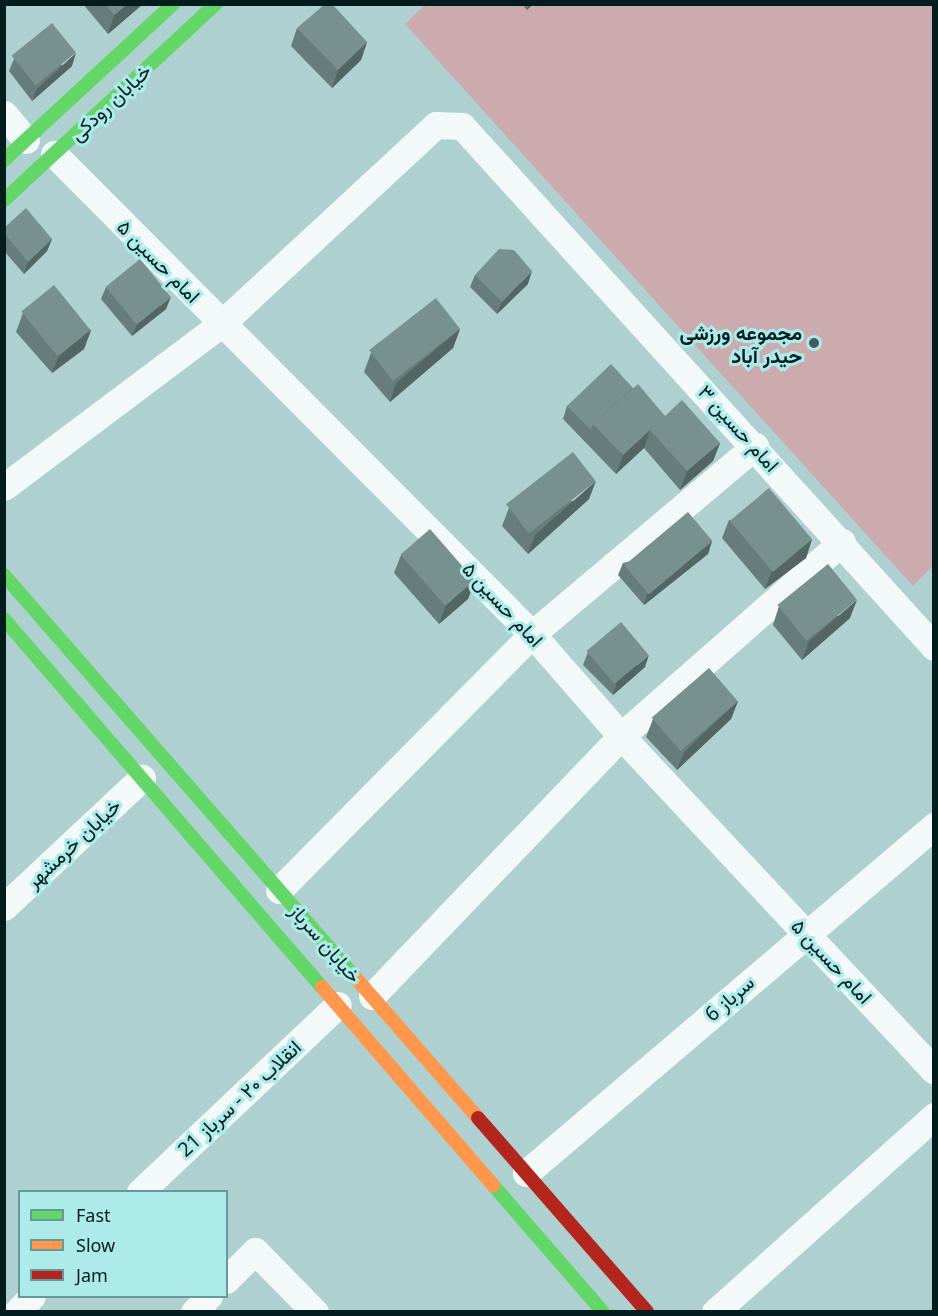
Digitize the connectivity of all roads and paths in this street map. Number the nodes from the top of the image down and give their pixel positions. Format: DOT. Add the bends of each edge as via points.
graph roads {
  1 [pos="173,4"];
  2 [pos="216,4"];
  3 [pos="4,114"];
  4 [pos="26,140"];
  5 [pos="54,154"];
  6 [pos="4,160"];
  7 [pos="4,200"];
  8 [pos="221,324"];
  9 [pos="755,446"];
  10 [pos="4,487"];
  11 [pos="842,542"];
  12 [pos="4,575"];
  13 [pos="4,619"];
  14 [pos="532,634"];
  15 [pos="933,647"];
  16 [pos="621,736"];
  17 [pos="164,758"];
  18 [pos="142,778"];
  19 [pos="933,826"];
  20 [pos="279,890"];
  21 [pos="5,906"];
  22 [pos="805,932"];
  23 [pos="372,996"];
  24 [pos="338,1005"];
  25 [pos="933,1071"];
  26 [pos="933,1116"];
  27 [pos="526,1173"];
  28 [pos="141,1190"];
  29 [pos="228,1278"];
  30 [pos="30,1298"];
  31 [pos="207,1298"];
  32 [pos="16,1311"];
  33 [pos="194,1311"];
  34 [pos="315,1311"];
  35 [pos="603,1311"];
  36 [pos="647,1311"];
  37 [pos="715,1311"];
  1 -- 4 [label="main road, خیابان رودکی"];
  2 -- 5 [label="main road, خیابان رودکی"];
  3 -- 4 [label="street"];
  4 -- 6 [label="main road, خیابان رودکی"];
  5 -- 7 [label="main road, خیابان رودکی"];
  5 -- 8 [label="street, امام حسین ۵"];
  8 -- 9 [label="street, امام حسین ۳" via="436,124 462,126"];
  8 -- 10 [label="street"];
  8 -- 14 [label="street, امام حسین ۵" via="418,515"];
  9 -- 11 [label="street, امام حسین ۳"];
  9 -- 14 [label="street"];
  11 -- 15 [label="street, امام حسین ۳"];
  11 -- 16 [label="street"];
  12 -- 17 [label="main road, خیابان سرباز"];
  13 -- 18 [label="main road, خیابان سرباز"];
  14 -- 16 [label="street, امام حسین ۵"];
  14 -- 20 [label="street"];
  16 -- 22 [label="street, امام حسین ۵"];
  16 -- 23 [label="street"];
  17 -- 18 [label="main road"];
  17 -- 20 [label="main road, خیابان سرباز"];
  18 -- 21 [label="street, خیابان خرمشهر"];
  18 -- 24 [label="main road, خیابان سرباز"];
  19 -- 22 [label="street, سرباز 6"];
  20 -- 23 [label="main road, خیابان سرباز"];
  22 -- 25 [label="street, امام حسین ۵"];
  22 -- 27 [label="street, سرباز 6"];
  23 -- 27 [label="main road, خیابان سرباز"];
  24 -- 28 [label="street, انقلاب ۲۰ - سرباز 21"];
  24 -- 35 [label="main road, خیابان سرباز"];
  26 -- 37 [label="street"];
  27 -- 36 [label="main road, خیابان سرباز"];
  29 -- 34 [label="street" via="255,1251"];
  30 -- 32 [label="street"];
  31 -- 33 [label="street"];
}
